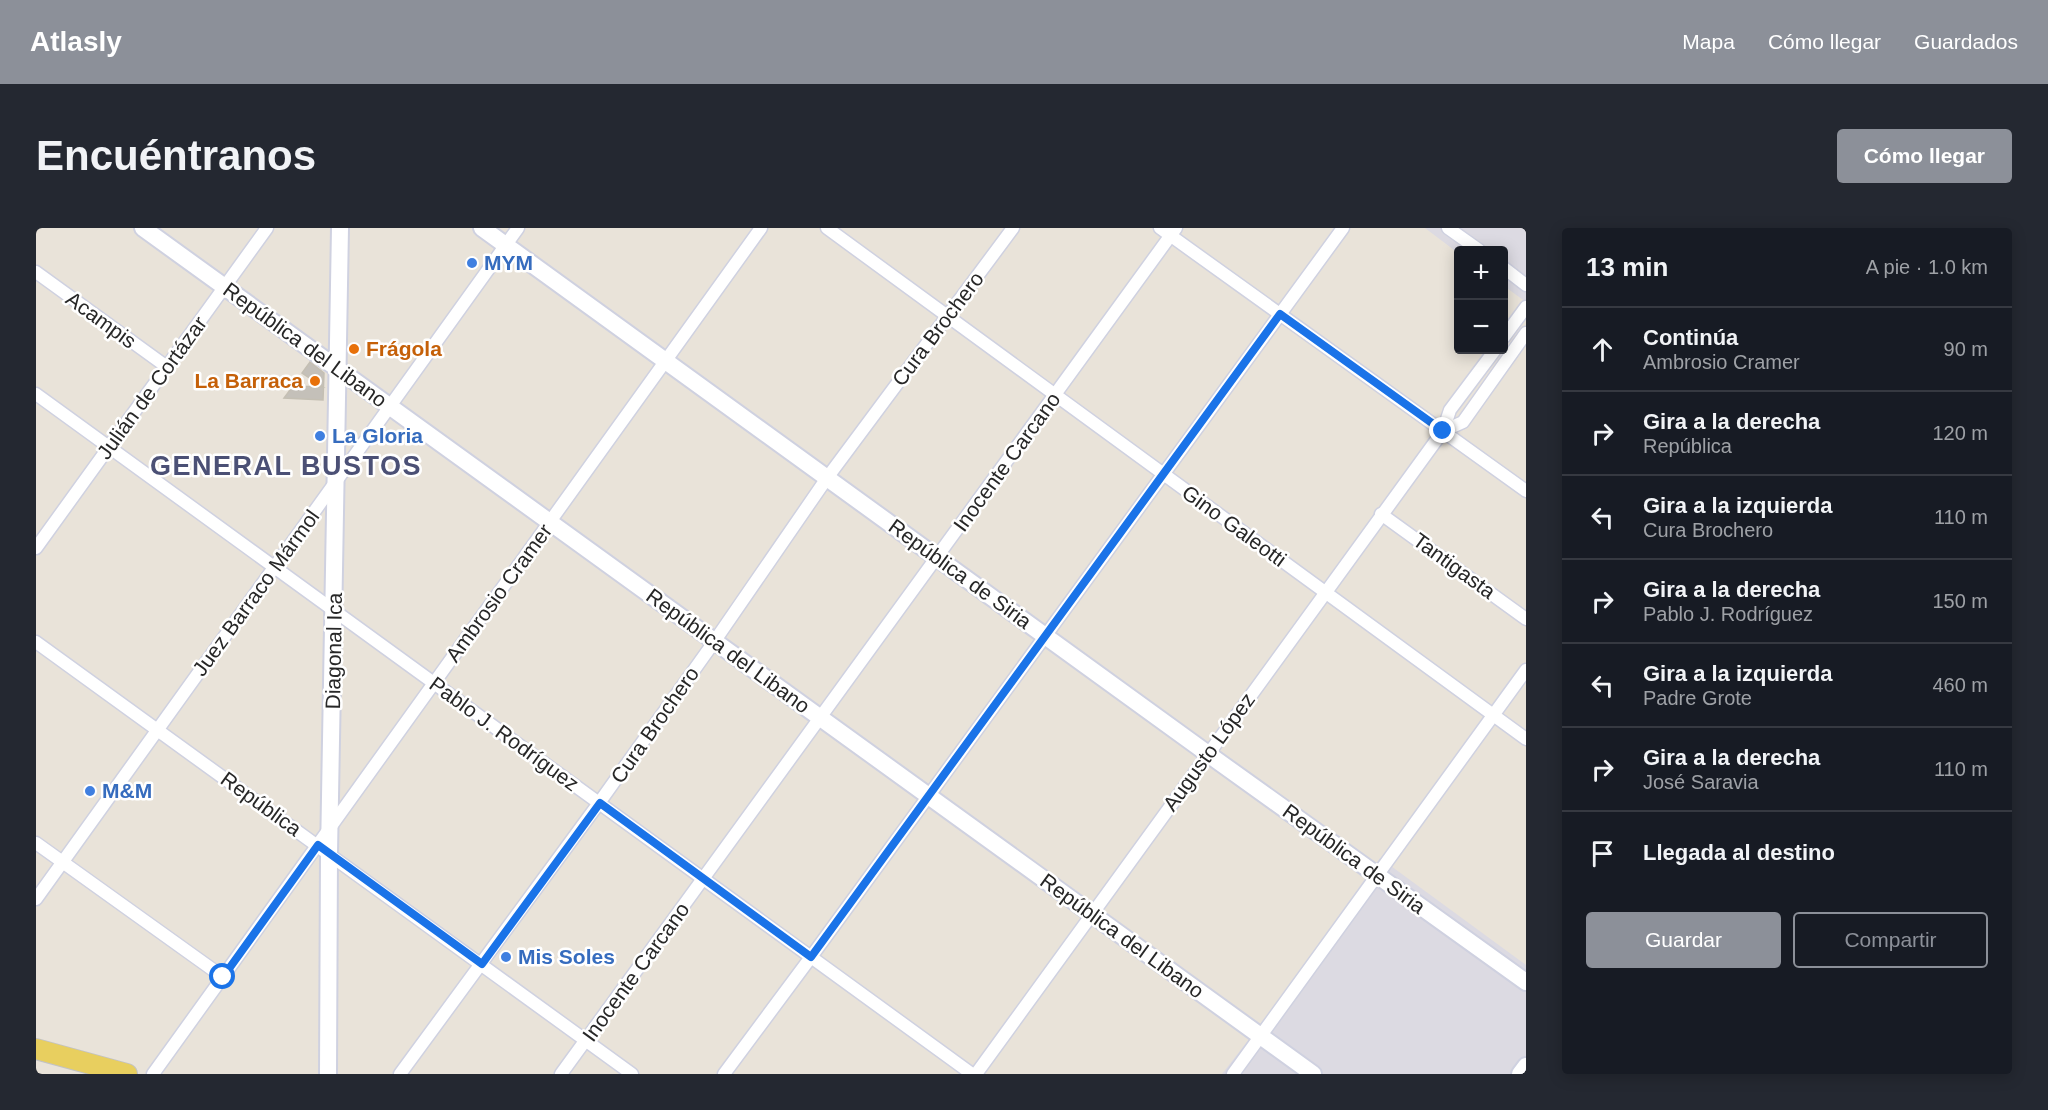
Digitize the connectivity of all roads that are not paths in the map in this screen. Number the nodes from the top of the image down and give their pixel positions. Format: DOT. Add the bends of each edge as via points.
graph roads {
  1 [pos="143,228"];
  2 [pos="267,228"];
  3 [pos="340,228"];
  4 [pos="482,228"];
  5 [pos="518,228"];
  6 [pos="761,228"];
  7 [pos="827,228"];
  8 [pos="1013,228"];
  9 [pos="1160,228"];
  10 [pos="1343,228"];
  11 [pos="1448,228"];
  12 [pos="1174,232"];
  13 [pos="506,245"];
  14 [pos="1473,246"];
  15 [pos="36,272"];
  16 [pos="1508,272"];
  17 [pos="1526,285"];
  18 [pos="225,287"];
  19 [pos="1526,307"];
  20 [pos="1280,314"];
  21 [pos="947,316"];
  22 [pos="1508,330"];
  23 [pos="1526,333"];
  24 [pos="1491,354"];
  25 [pos="666,361"];
  26 [pos="167,367"];
  27 [pos="338,369"];
  28 [pos="36,394"];
  29 [pos="1055,395"];
  30 [pos="390,407"];
  31 [pos="1443,431"];
  32 [pos="109,447"];
  33 [pos="1164,474"];
  34 [pos="827,478"];
  35 [pos="337,480"];
  36 [pos="1526,491"];
  37 [pos="1381,514"];
  38 [pos="550,522"];
  39 [pos="36,548"];
  40 [pos="937,558"];
  41 [pos="274,567"];
  42 [pos="1324,592"];
  43 [pos="334,611"];
  44 [pos="1526,619"];
  45 [pos="1045,636"];
  46 [pos="36,642"];
  47 [pos="714,642"];
  48 [pos="1526,670"];
  49 [pos="434,683"];
  50 [pos="1493,716"];
  51 [pos="820,718"];
  52 [pos="158,730"];
  53 [pos="1526,739"];
  54 [pos="1208,754"];
  55 [pos="929,796"];
  56 [pos="600,803"];
  57 [pos="330,828"];
  58 [pos="36,843"];
  59 [pos="324,849"];
  60 [pos="63,862"];
  61 [pos="1377,876"];
  62 [pos="704,879"];
  63 [pos="36,899"];
  64 [pos="1092,914"];
  65 [pos="811,957"];
  66 [pos="482,964"];
  67 [pos="223,977"];
  68 [pos="1526,982"];
  69 [pos="1261,1036"];
  70 [pos="586,1040"];
  71 [pos="36,1049"];
  72 [pos="1526,1066"];
  73 [pos="93,1070"];
  74 [pos="127,1074"];
  75 [pos="153,1074"];
  76 [pos="328,1074"];
  77 [pos="400,1074"];
  78 [pos="561,1074"];
  79 [pos="632,1074"];
  80 [pos="724,1074"];
  81 [pos="974,1074"];
  82 [pos="1233,1074"];
  83 [pos="1313,1074"];
  84 [pos="1520,1074"];
  1 -- 18 [label="main road, República del Libano"];
  2 -- 18 [label="street, Julián de Cortázar"];
  3 -- 27 [label="main road, Diagonal Ica"];
  4 -- 13 [label="main road, República de Siria"];
  5 -- 13 [label="street, Juez Barraco Mármol"];
  6 -- 25 [label="street, Ambrosio Cramer"];
  7 -- 21 [label="street, Gino Galeotti"];
  8 -- 21 [label="street, Cura Brochero"];
  9 -- 12 [label="street"];
  10 -- 20 [label="street"];
  11 -- 14 [label="street"];
  12 -- 20 [label="street"];
  12 -- 29 [label="street, Inocente Carcano"];
  13 -- 25 [label="main road, República de Siria"];
  13 -- 30 [label="street, Juez Barraco Mármol"];
  15 -- 26 [label="street, Acampis"];
  16 -- 17 [label="street"];
  18 -- 26 [label="street, Julián de Cortázar"];
  18 -- 27 [label="main road, República del Libano"];
  19 -- 22 [label="street"];
  20 -- 31 [label="street"];
  20 -- 33 [label="street"];
  21 -- 29 [label="street, Gino Galeotti"];
  21 -- 34 [label="street, Cura Brochero"];
  23 -- 31 [label="street, Augusto López" via="1463,422"];
  24 -- 31 [label="street, Augusto López" via="1450,410"];
  25 -- 34 [label="main road, República de Siria"];
  25 -- 38 [label="street, Ambrosio Cramer"];
  26 -- 32 [label="street, Julián de Cortázar"];
  27 -- 30 [label="main road, República del Libano"];
  27 -- 35 [label="main road, Diagonal Ica"];
  28 -- 32 [label="street, Pablo J. Rodríguez"];
  29 -- 33 [label="street, Gino Galeotti"];
  29 -- 40 [label="street, Inocente Carcano"];
  30 -- 35 [label="street, Juez Barraco Mármol"];
  30 -- 38 [label="main road, República del Libano"];
  31 -- 36 [label="street"];
  31 -- 37 [label="street, Augusto López"];
  32 -- 39 [label="street, Julián de Cortázar"];
  32 -- 41 [label="street, Pablo J. Rodríguez"];
  33 -- 42 [label="street, Gino Galeotti"];
  33 -- 45 [label="street"];
  34 -- 40 [label="main road, República de Siria"];
  34 -- 47 [label="street, Cura Brochero"];
  35 -- 41 [label="street, Juez Barraco Mármol"];
  35 -- 43 [label="main road, Diagonal Ica"];
  37 -- 42 [label="street, Augusto López"];
  37 -- 44 [label="street, Tantigasta"];
  38 -- 47 [label="main road, República del Libano"];
  38 -- 49 [label="street, Ambrosio Cramer"];
  40 -- 45 [label="main road, República de Siria"];
  40 -- 51 [label="street, Inocente Carcano"];
  41 -- 43 [label="street, Pablo J. Rodríguez"];
  41 -- 52 [label="street, Juez Barraco Mármol"];
  42 -- 50 [label="street, Gino Galeotti"];
  42 -- 54 [label="street, Augusto López"];
  43 -- 49 [label="street, Pablo J. Rodríguez"];
  43 -- 57 [label="main road, Diagonal Ica"];
  45 -- 54 [label="main road, República de Siria"];
  45 -- 55 [label="street"];
  46 -- 52 [label="street, República"];
  47 -- 51 [label="main road, República del Libano"];
  47 -- 56 [label="street, Cura Brochero"];
  48 -- 50 [label="street"];
  49 -- 56 [label="street, Pablo J. Rodríguez"];
  49 -- 57 [label="street, Ambrosio Cramer"];
  50 -- 53 [label="street, Gino Galeotti"];
  50 -- 61 [label="street"];
  51 -- 55 [label="main road, República del Libano"];
  51 -- 62 [label="street, Inocente Carcano"];
  52 -- 59 [label="street, República"];
  52 -- 60 [label="street, Juez Barraco Mármol"];
  54 -- 61 [label="main road, República de Siria"];
  54 -- 64 [label="street, Augusto López"];
  55 -- 64 [label="main road, República del Libano"];
  55 -- 65 [label="street"];
  56 -- 62 [label="street, Pablo J. Rodríguez"];
  56 -- 66 [label="street, Cura Brochero"];
  57 -- 59 [label="main road, Diagonal Ica"];
  58 -- 60 [label="street"];
  59 -- 66 [label="street, República"];
  59 -- 67 [label="street"];
  59 -- 76 [label="main road, Diagonal Ica"];
  60 -- 63 [label="street, Juez Barraco Mármol"];
  60 -- 67 [label="street"];
  61 -- 68 [label="main road, República de Siria"];
  61 -- 69 [label="street"];
  62 -- 65 [label="street, Pablo J. Rodríguez"];
  62 -- 70 [label="street, Inocente Carcano"];
  64 -- 69 [label="main road, República del Libano"];
  64 -- 81 [label="street, Augusto López"];
  65 -- 80 [label="street"];
  65 -- 81 [label="street, Pablo J. Rodríguez"];
  66 -- 70 [label="street, República"];
  66 -- 77 [label="street, Cura Brochero"];
  67 -- 75 [label="street"];
  69 -- 82 [label="street"];
  69 -- 83 [label="main road, República del Libano"];
  70 -- 78 [label="street, Inocente Carcano"];
  70 -- 79 [label="street, República"];
  71 -- 73 [label="main road"];
  72 -- 84 [label="main road"];
  73 -- 74 [label="main road"];
}
